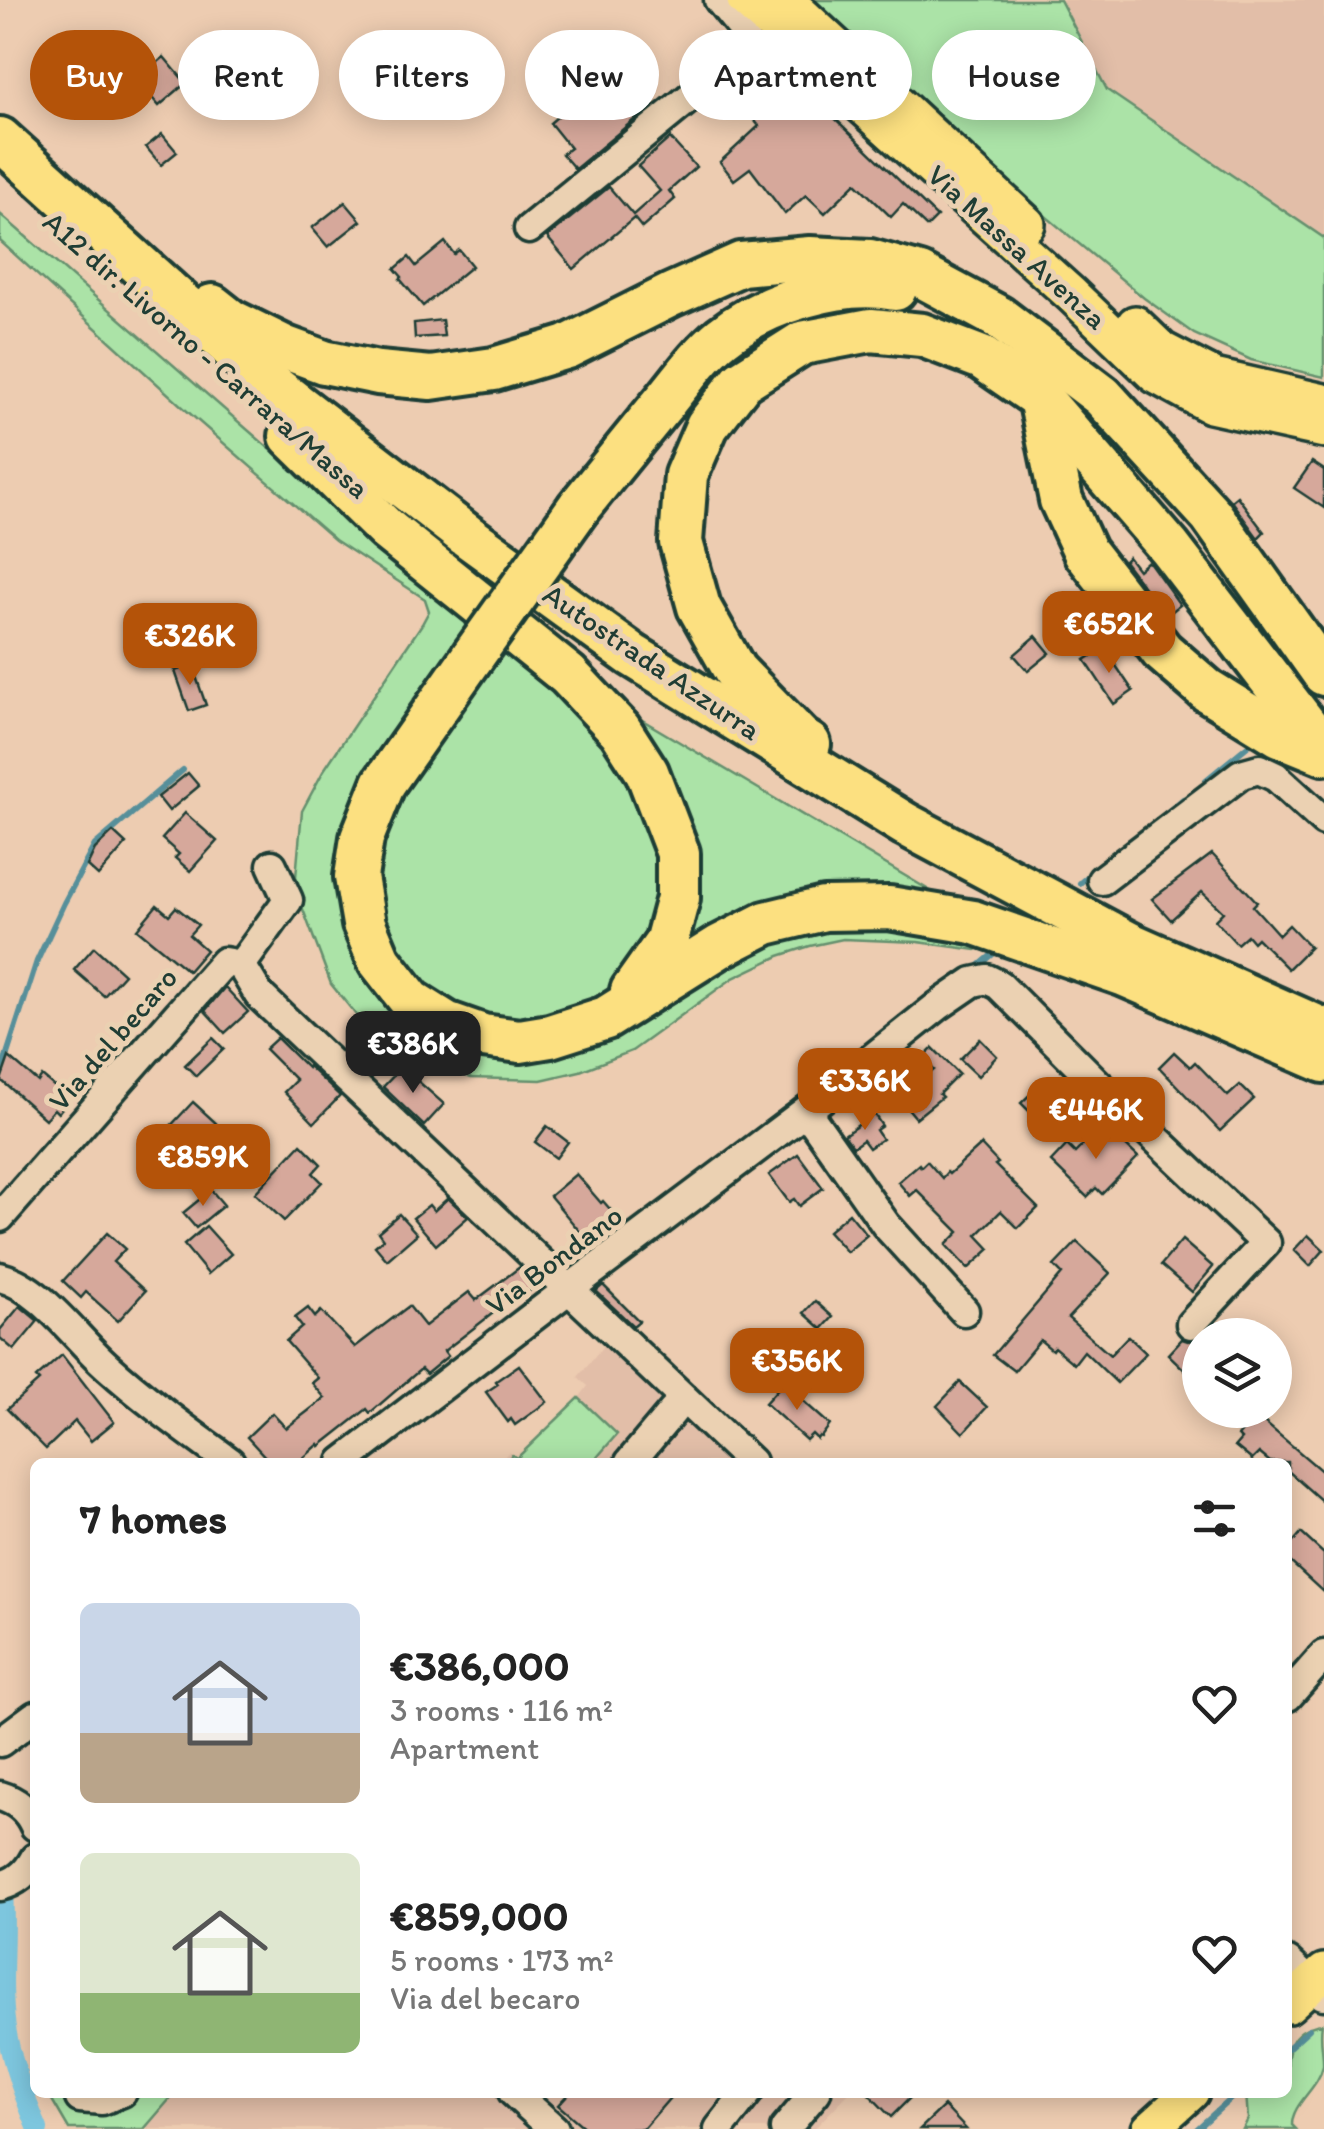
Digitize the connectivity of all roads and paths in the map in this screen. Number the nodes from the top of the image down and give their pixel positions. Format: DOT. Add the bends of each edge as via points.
graph roads {
  1 [pos="720,0"];
  2 [pos="745,0"];
  3 [pos="786,0"];
  4 [pos="0,139"];
  5 [pos="0,177"];
  6 [pos="52,186"];
  7 [pos="530,229"];
  8 [pos="932,298"];
  9 [pos="988,311"];
  10 [pos="1040,398"];
  11 [pos="1324,402"];
  12 [pos="1324,430"];
  13 [pos="290,436"];
  14 [pos="1324,674"];
  15 [pos="1324,751"];
  16 [pos="1324,821"];
  17 [pos="971,859"];
  18 [pos="272,865"];
  19 [pos="1102,880"];
  20 [pos="241,964"];
  21 [pos="1125,975"];
  22 [pos="606,1018"];
  23 [pos="1324,1030"];
  24 [pos="1324,1062"];
  25 [pos="806,1111"];
  26 [pos="0,1217"];
  27 [pos="0,1278"];
  28 [pos="568,1289"];
  29 [pos="964,1312"];
  30 [pos="1197,1318"];
  31 [pos="673,1411"];
  32 [pos="225,1458"];
  33 [pos="348,1458"];
  34 [pos="633,1458"];
  35 [pos="747,1458"];
  36 [pos="1324,1655"];
  37 [pos="1292,1691"];
  38 [pos="30,1720"];
  39 [pos="0,1742"];
  40 [pos="3,1789"];
  41 [pos="30,1817"];
  42 [pos="80,2098"];
  43 [pos="107,2098"];
  44 [pos="520,2098"];
  45 [pos="743,2098"];
  46 [pos="811,2098"];
  47 [pos="1184,2098"];
  48 [pos="554,2129"];
  49 [pos="719,2129"];
  50 [pos="785,2129"];
  51 [pos="1150,2129"];
  1 -- 7 [label="street" via="745,32 742,52"];
  2 -- 12 [label="main road, Via Massa Avenza" via="1155,375 1210,405"];
  3 -- 11 [label="main road, Via Massa Avenza" via="1162,350 1214,377"];
  4 -- 6 [label="highway"];
  5 -- 13 [label="highway, A12 dir. Livorno - Carrara/Massa"];
  6 -- 9 [label="highway" via="231,322 324,362 378,374 431,378 549,353 742,264 870,261 920,275"];
  6 -- 17 [label="highway, Autostrada Azzurra" via="274,387 466,535 632,655"];
  8 -- 9 [label="highway"];
  8 -- 10 [label="highway" via="986,330"];
  8 -- 22 [label="highway, bridge" via="882,286 824,290 763,312 722,338 579,506 384,783 362,838 356,877 379,960 411,1001 446,1023 520,1040"];
  9 -- 14 [label="highway" via="1102,396 1211,515"];
  10 -- 15 [label="highway" via="1169,547"];
  10 -- 15 [label="highway" via="1061,500 1086,552 1162,651 1208,690 1280,735"];
  10 -- 17 [label="highway" via="982,358 922,335 871,330 802,343 742,380 707,426 686,474 681,542 699,608 735,671 801,739"];
  13 -- 21 [label="highway, A12 dir. Livorno - Carrara/Massa" via="609,671 883,844"];
  13 -- 22 [label="highway" via="386,529 568,675 620,730 647,772 678,853 678,898 666,943"];
  16 -- 19 [label="street" via="1259,769 1242,774"];
  17 -- 23 [label="highway, Autostrada Azzurra" via="1130,944"];
  18 -- 20 [label="street" via="288,900"];
  20 -- 26 [label="street, Via del becaro" via="224,962"];
  20 -- 28 [label="street" via="259,995"];
  21 -- 22 [label="highway" via="974,922 889,908 824,909 766,923 719,946"];
  21 -- 24 [label="highway"];
  25 -- 28 [label="street, Via Bondano"];
  25 -- 29 [label="street" via="886,1225"];
  25 -- 30 [label="street, Via Bondano" via="938,1006 987,978 1266,1243"];
  27 -- 32 [label="street" via="37,1296 107,1366"];
  28 -- 33 [label="street, Via Bondano"];
  28 -- 35 [label="street"];
  31 -- 34 [label="street"];
  36 -- 37 [label="street"];
  38 -- 39 [label="street"];
  40 -- 41 [label="street"];
  42 -- 43 [label="street"];
  44 -- 48 [label="street"];
  45 -- 49 [label="street"];
  46 -- 50 [label="street"];
  47 -- 51 [label="main road"];
}
